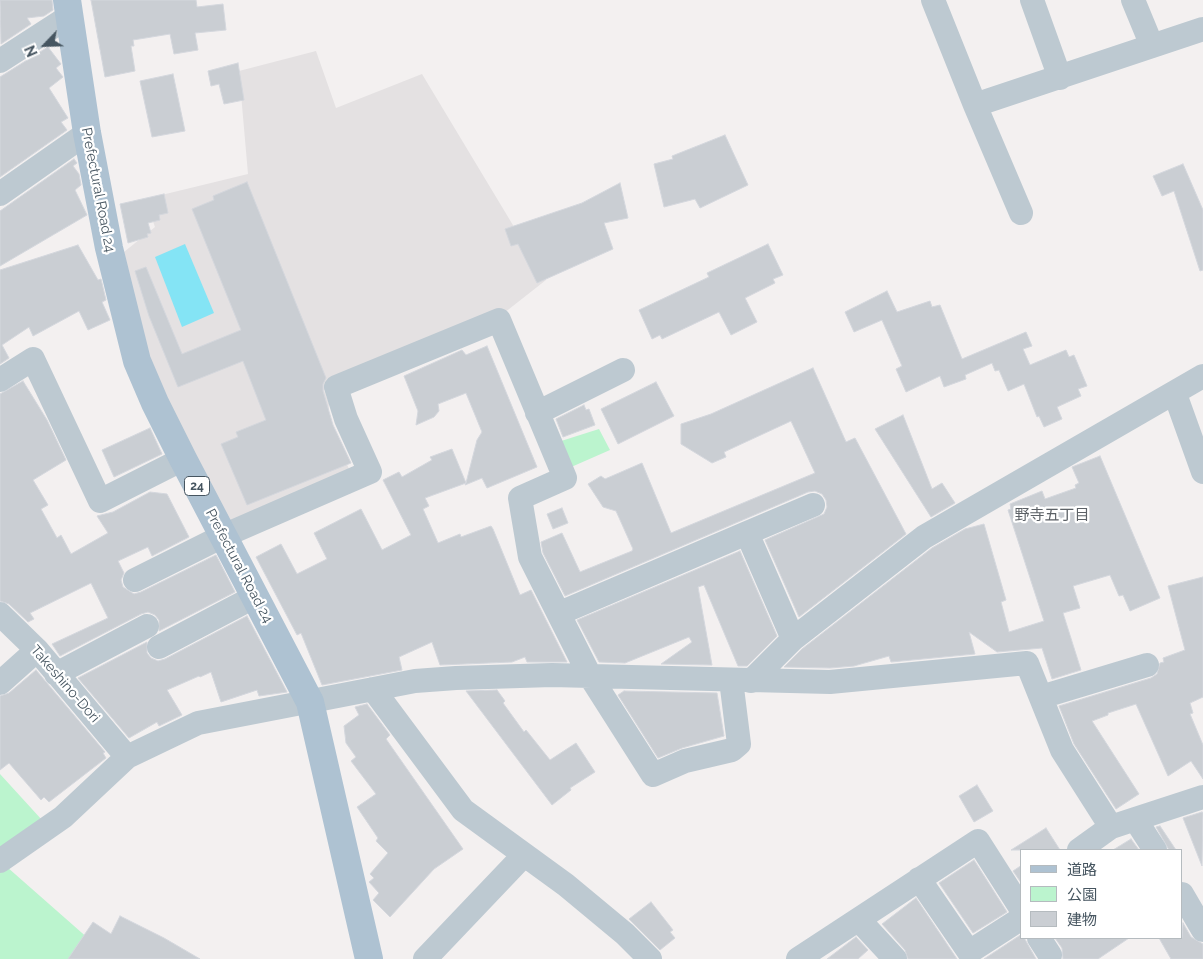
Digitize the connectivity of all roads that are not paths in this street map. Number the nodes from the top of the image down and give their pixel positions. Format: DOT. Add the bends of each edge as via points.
graph roads {
  1 [pos="934,0"];
  2 [pos="1032,0"];
  3 [pos="1133,0"];
  4 [pos="68,8"];
  5 [pos="1203,29"];
  6 [pos="1152,46"];
  7 [pos="0,60"];
  8 [pos="1060,78"];
  9 [pos="975,105"];
  10 [pos="87,134"];
  11 [pos="0,194"];
  12 [pos="1021,213"];
  13 [pos="623,370"];
  14 [pos="1203,376"];
  15 [pos="0,380"];
  16 [pos="1175,394"];
  17 [pos="537,413"];
  18 [pos="183,459"];
  19 [pos="1203,472"];
  20 [pos="812,505"];
  21 [pos="747,533"];
  22 [pos="223,536"];
  23 [pos="136,580"];
  24 [pos="256,596"];
  25 [pos="560,613"];
  26 [pos="0,614"];
  27 [pos="147,626"];
  28 [pos="793,639"];
  29 [pos="159,647"];
  30 [pos="36,650"];
  31 [pos="1147,665"];
  32 [pos="56,674"];
  33 [pos="590,676"];
  34 [pos="741,680"];
  35 [pos="0,683"];
  36 [pos="373,689"];
  37 [pos="1041,697"];
  38 [pos="310,702"];
  39 [pos="127,757"];
  40 [pos="1203,797"];
  41 [pos="1135,819"];
  42 [pos="1111,828"];
  43 [pos="1080,849"];
  44 [pos="1154,849"];
  45 [pos="524,855"];
  46 [pos="0,862"];
  47 [pos="919,879"];
  48 [pos="1183,896"];
  49 [pos="1020,907"];
  50 [pos="1020,919"];
  51 [pos="859,920"];
  52 [pos="1203,930"];
  53 [pos="883,955"];
  54 [pos="369,959"];
  55 [pos="425,959"];
  56 [pos="650,959"];
  57 [pos="798,959"];
  1 -- 9 [label="street"];
  2 -- 8 [label="street"];
  3 -- 6 [label="street"];
  4 -- 7 [label="street"];
  4 -- 10 [label="main road, Prefectural Road 24 / 24"];
  5 -- 6 [label="street"];
  6 -- 8 [label="street"];
  8 -- 9 [label="street"];
  9 -- 12 [label="street"];
  10 -- 11 [label="street"];
  10 -- 18 [label="main road, Prefectural Road 24 / 24" via="109,248 138,361"];
  13 -- 17 [label="street"];
  14 -- 16 [label="street"];
  15 -- 18 [label="street" via="33,359 100,501"];
  16 -- 19 [label="street"];
  16 -- 28 [label="street" via="924,537"];
  17 -- 22 [label="street" via="499,320 336,387 346,419 370,472"];
  17 -- 25 [label="street" via="565,478 520,498 530,557"];
  18 -- 22 [label="main road, Prefectural Road 24 / 24"];
  20 -- 21 [label="street"];
  21 -- 25 [label="street"];
  21 -- 28 [label="street"];
  22 -- 23 [label="street"];
  22 -- 24 [label="main road, Prefectural Road 24 / 24"];
  24 -- 29 [label="street"];
  24 -- 38 [label="main road, Prefectural Road 24 / 24"];
  25 -- 33 [label="street"];
  26 -- 30 [label="street, Takeshino-Dori"];
  27 -- 32 [label="street"];
  28 -- 34 [label="street"];
  30 -- 32 [label="street, Takeshino-Dori"];
  30 -- 35 [label="street"];
  31 -- 37 [label="street"];
  32 -- 39 [label="street, Takeshino-Dori"];
  33 -- 34 [label="street"];
  33 -- 34 [label="street" via="653,775 685,761 732,750 740,744"];
  33 -- 36 [label="street" via="456,678"];
  34 -- 37 [label="street" via="830,682 1027,663"];
  36 -- 38 [label="street"];
  36 -- 45 [label="street" via="463,810"];
  37 -- 42 [label="street" via="1062,750"];
  38 -- 39 [label="street" via="198,723"];
  38 -- 54 [label="main road, Prefectural Road 24 / 24"];
  39 -- 46 [label="street" via="63,817"];
  40 -- 41 [label="street"];
  41 -- 42 [label="street"];
  41 -- 44 [label="street"];
  42 -- 43 [label="street"];
  45 -- 55 [label="street"];
  45 -- 56 [label="street" via="625,934"];
  47 -- 49 [label="street" via="978,841"];
  47 -- 50 [label="street" via="969,952"];
  47 -- 51 [label="street"];
  48 -- 52 [label="street"];
  51 -- 53 [label="street"];
  51 -- 57 [label="street"];
}
